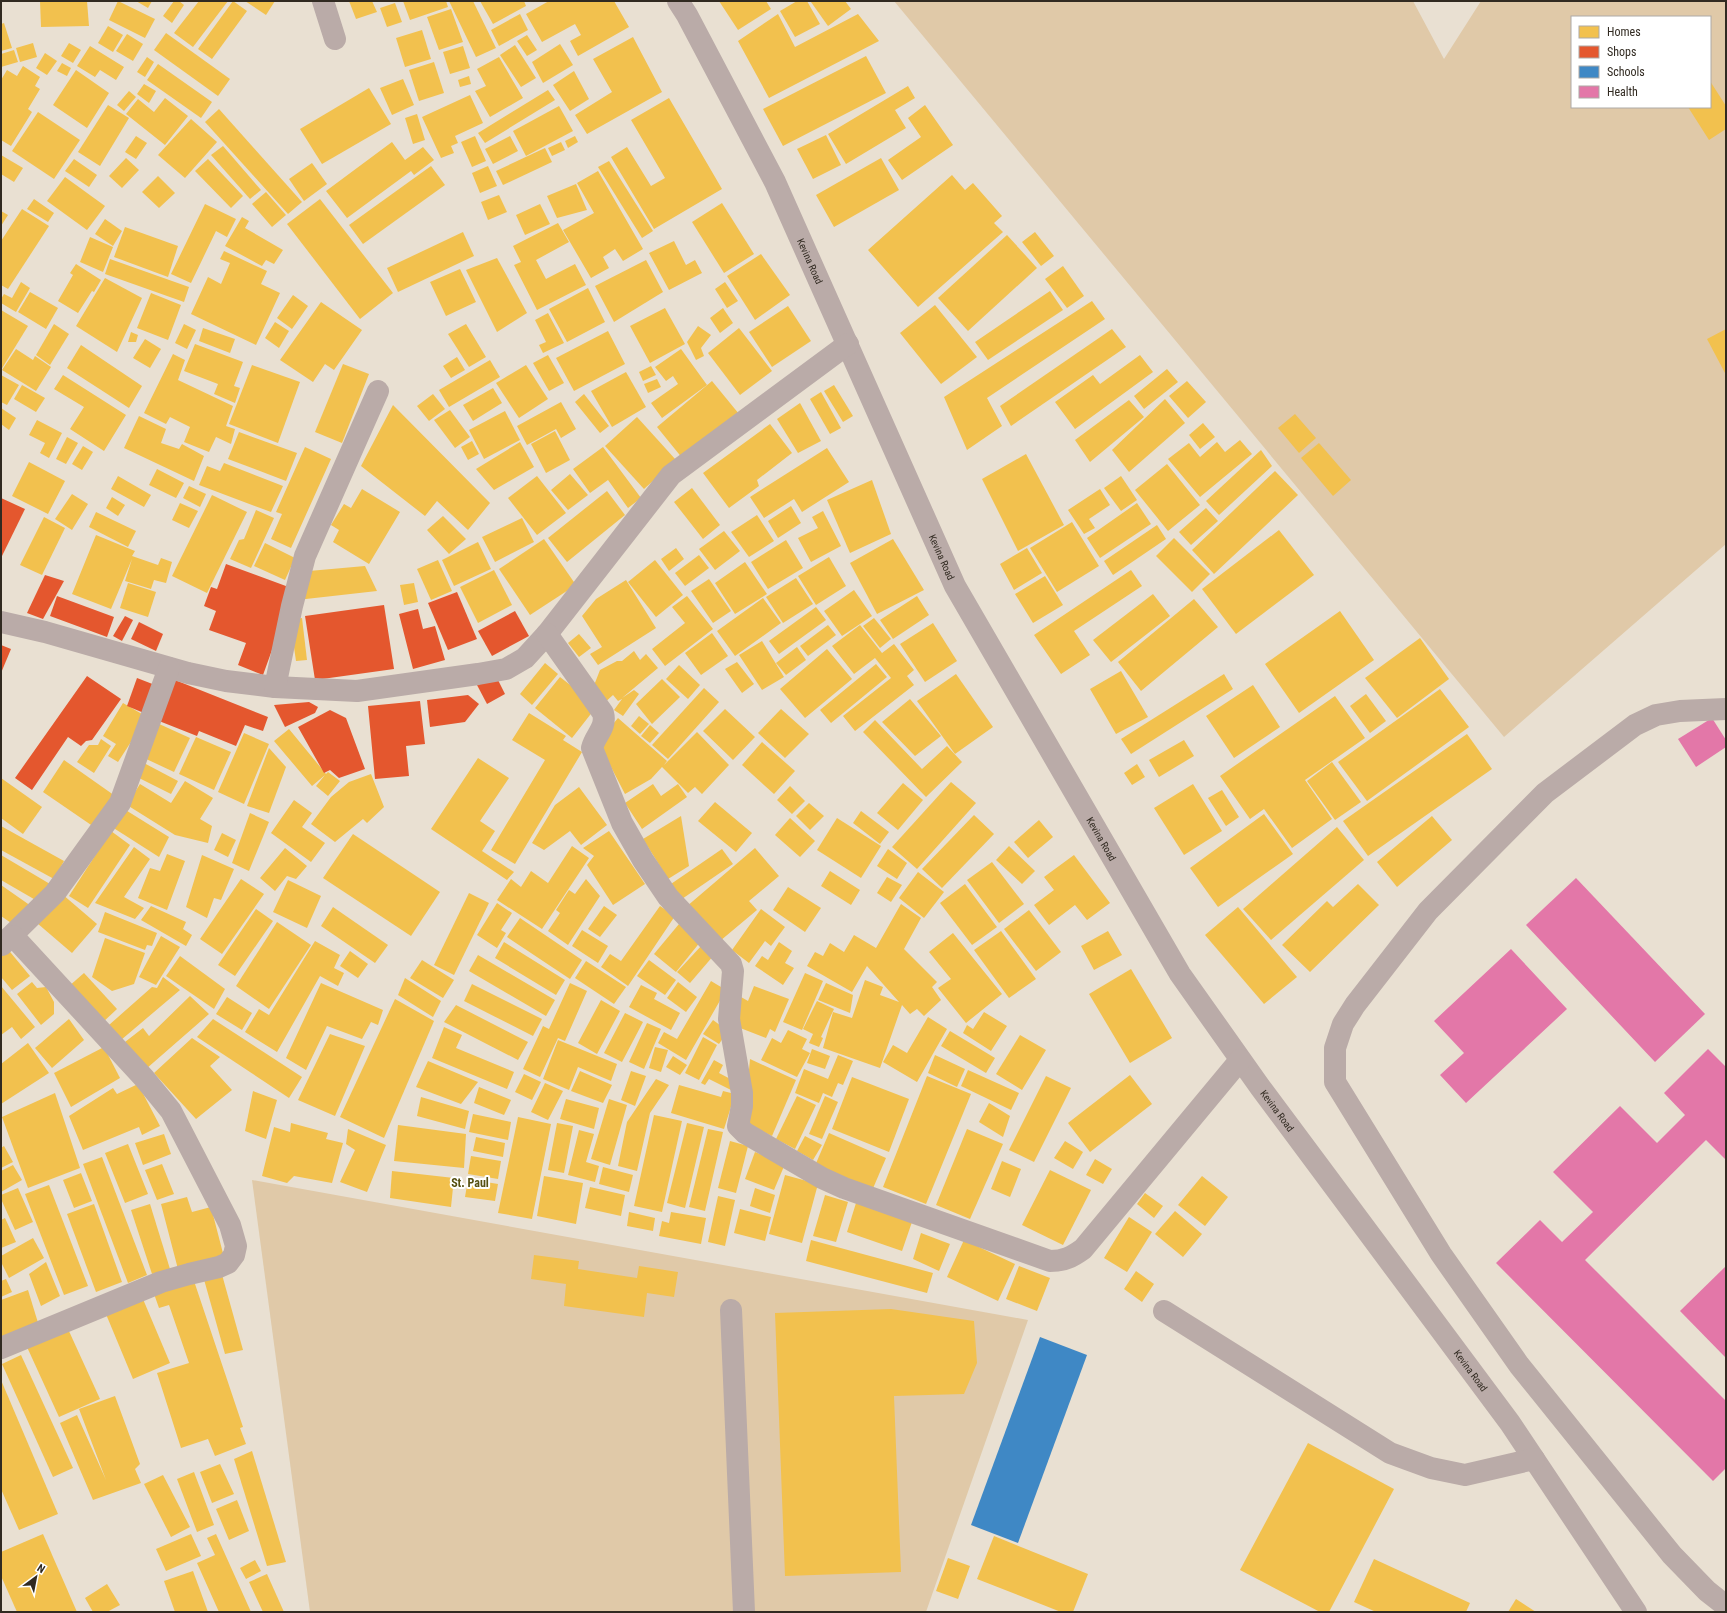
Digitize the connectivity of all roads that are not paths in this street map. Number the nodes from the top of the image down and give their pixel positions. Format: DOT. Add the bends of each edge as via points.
graph roads {
  1 [pos="323,1"];
  2 [pos="678,1"];
  3 [pos="335,39"];
  4 [pos="848,344"];
  5 [pos="378,391"];
  6 [pos="1,622"];
  7 [pos="547,634"];
  8 [pos="169,668"];
  9 [pos="275,687"];
  10 [pos="1726,709"];
  11 [pos="7,941"];
  12 [pos="1240,1060"];
  13 [pos="731,1310"];
  14 [pos="1164,1311"];
  15 [pos="1,1348"];
  16 [pos="1534,1459"];
  17 [pos="1726,1606"];
  18 [pos="744,1612"];
  19 [pos="1636,1612"];
  1 -- 3 [label="street"];
  2 -- 4 [label="street, Kevina Road" via="775,182"];
  4 -- 7 [label="street" via="671,475"];
  4 -- 12 [label="street, Kevina Road" via="955,586 1180,974"];
  5 -- 9 [label="street" via="305,556"];
  6 -- 8 [label="street"];
  7 -- 9 [label="street" via="525,658 506,669 357,691"];
  7 -- 12 [label="street" via="603,713 603,727 592,748 622,823 668,897 731,964 733,971 729,1019 742,1093 738,1126 744,1133 844,1188 1050,1260 1060,1261 1071,1258 1083,1249"];
  8 -- 9 [label="street" via="226,681"];
  8 -- 11 [label="street" via="120,803 54,893"];
  10 -- 17 [label="street" via="1656,715 1635,725 1545,793 1428,911 1355,1005 1343,1024 1335,1048 1334,1082 1441,1254 1519,1365 1672,1555 1707,1591"];
  11 -- 15 [label="street" via="144,1078 171,1111 230,1225 236,1246 234,1255 228,1263 219,1267 161,1282"];
  12 -- 16 [label="street, Kevina Road" via="1510,1423"];
  13 -- 18 [label="street"];
  14 -- 16 [label="street" via="1390,1453 1431,1468 1465,1474"];
  16 -- 19 [label="street, Kevina Road"];
}
